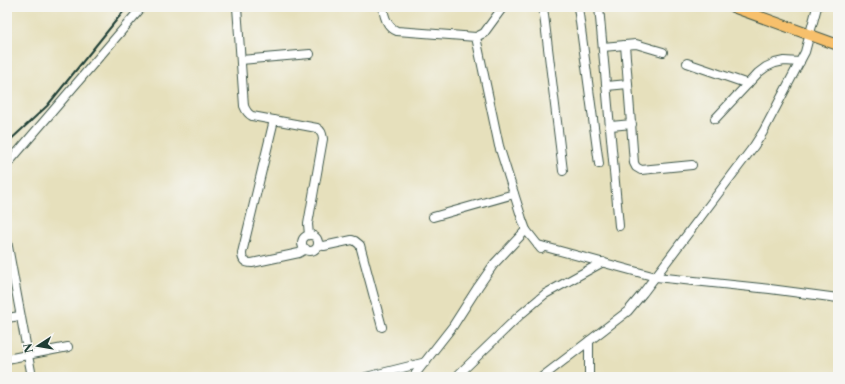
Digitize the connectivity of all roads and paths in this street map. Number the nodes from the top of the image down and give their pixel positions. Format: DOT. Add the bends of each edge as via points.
graph roads {
  1 [pos="142,7"];
  2 [pos="237,7"];
  3 [pos="383,7"];
  4 [pos="388,7"];
  5 [pos="502,7"];
  6 [pos="543,7"];
  7 [pos="578,7"];
  8 [pos="599,7"];
  9 [pos="733,7"];
  10 [pos="817,7"];
  11 [pos="387,21"];
  12 [pos="810,34"];
  13 [pos="476,37"];
  14 [pos="625,45"];
  15 [pos="838,45"];
  16 [pos="604,47"];
  17 [pos="663,52"];
  18 [pos="310,54"];
  19 [pos="241,60"];
  20 [pos="800,62"];
  21 [pos="687,63"];
  22 [pos="628,84"];
  23 [pos="748,84"];
  24 [pos="607,86"];
  25 [pos="715,119"];
  26 [pos="274,120"];
  27 [pos="632,124"];
  28 [pos="610,126"];
  29 [pos="7,164"];
  30 [pos="599,164"];
  31 [pos="692,165"];
  32 [pos="563,171"];
  33 [pos="514,194"];
  34 [pos="433,217"];
  35 [pos="619,226"];
  36 [pos="526,230"];
  37 [pos="309,235"];
  38 [pos="7,241"];
  39 [pos="318,245"];
  40 [pos="306,249"];
  41 [pos="603,262"];
  42 [pos="656,277"];
  43 [pos="838,298"];
  44 [pos="20,316"];
  45 [pos="7,318"];
  46 [pos="382,327"];
  47 [pos="590,341"];
  48 [pos="68,347"];
  49 [pos="28,354"];
  50 [pos="7,359"];
  51 [pos="426,362"];
  52 [pos="459,374"];
  53 [pos="32,377"];
  54 [pos="366,377"];
  55 [pos="413,377"];
  56 [pos="542,377"];
  57 [pos="589,377"];
  1 -- 29 [label="street"];
  2 -- 19 [label="street"];
  3 -- 11 [label="street"];
  4 -- 11 [label="street"];
  5 -- 13 [label="street" via="484,32"];
  6 -- 32 [label="street"];
  7 -- 30 [label="street"];
  8 -- 16 [label="street"];
  9 -- 12 [label="main road"];
  10 -- 12 [label="street"];
  11 -- 13 [label="street" via="391,28 397,31"];
  12 -- 15 [label="main road"];
  12 -- 20 [label="street"];
  13 -- 33 [label="street" via="499,146"];
  14 -- 16 [label="street"];
  14 -- 17 [label="street" via="636,44"];
  14 -- 22 [label="street"];
  16 -- 24 [label="street"];
  18 -- 19 [label="street"];
  19 -- 26 [label="street" via="246,111 252,116"];
  20 -- 23 [label="street" via="775,63 766,67"];
  20 -- 42 [label="street" via="764,132"];
  21 -- 23 [label="street"];
  22 -- 24 [label="street"];
  22 -- 27 [label="street"];
  23 -- 25 [label="street"];
  24 -- 28 [label="street"];
  26 -- 37 [label="street" via="318,128 322,133 308,224"];
  26 -- 40 [label="street" via="242,258 244,262 252,263 299,253"];
  27 -- 28 [label="street"];
  27 -- 31 [label="street" via="636,167 641,170"];
  28 -- 35 [label="street"];
  33 -- 34 [label="street"];
  33 -- 36 [label="street"];
  36 -- 41 [label="street" via="540,248"];
  36 -- 51 [label="street" via="494,264"];
  37 -- 39 [label="street" via="316,237"];
  37 -- 40 [label="street" via="302,242"];
  38 -- 44 [label="street"];
  39 -- 40 [label="street" via="313,250"];
  39 -- 46 [label="street" via="352,240 358,242"];
  41 -- 42 [label="street"];
  41 -- 52 [label="street" via="545,294"];
  42 -- 43 [label="street"];
  42 -- 47 [label="street" via="628,311"];
  44 -- 45 [label="street"];
  44 -- 49 [label="street"];
  47 -- 56 [label="street"];
  47 -- 57 [label="street"];
  48 -- 49 [label="street"];
  49 -- 50 [label="street"];
  49 -- 53 [label="street"];
  51 -- 54 [label="street"];
  51 -- 55 [label="street"];
}
